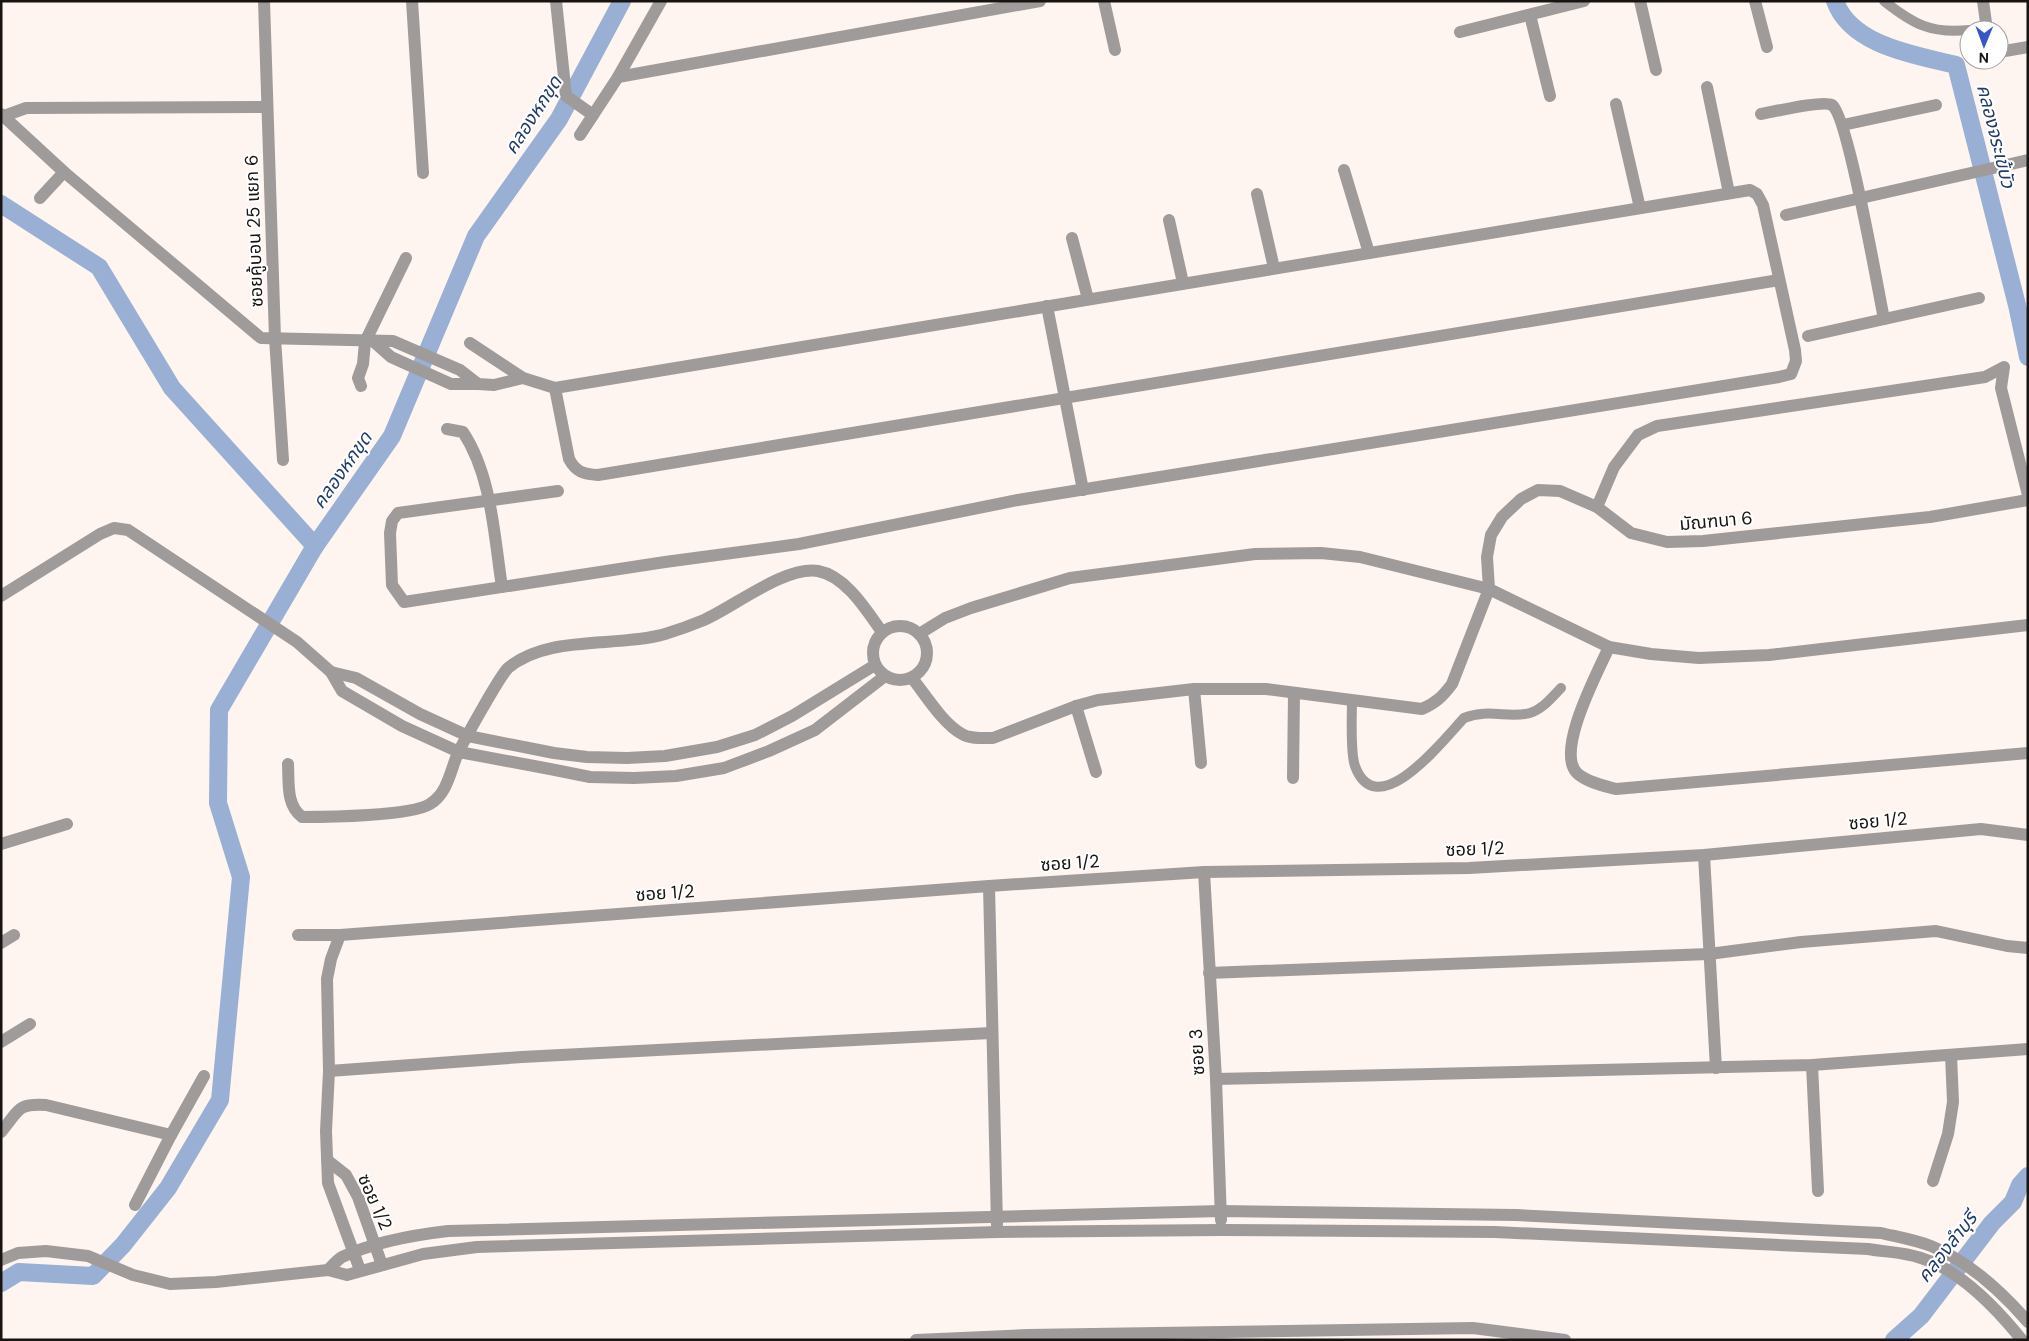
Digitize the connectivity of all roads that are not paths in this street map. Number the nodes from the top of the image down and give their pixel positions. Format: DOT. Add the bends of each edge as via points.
graph roads {
  1 [pos="264,1"];
  2 [pos="412,1"];
  3 [pos="556,1"];
  4 [pos="661,1"];
  5 [pos="1040,1"];
  6 [pos="1104,1"];
  7 [pos="1584,1"];
  8 [pos="1640,1"];
  9 [pos="1755,1"];
  10 [pos="1884,1"];
  11 [pos="1983,1"];
  12 [pos="1530,15"];
  13 [pos="1986,20"];
  14 [pos="1959,31"];
  15 [pos="1460,32"];
  16 [pos="1767,47"];
  17 [pos="2028,47"];
  18 [pos="1115,50"];
  19 [pos="2009,50"];
  20 [pos="1656,70"];
  21 [pos="618,77"];
  22 [pos="1707,87"];
  23 [pos="1550,96"];
  24 [pos="1616,104"];
  25 [pos="1936,104"];
  26 [pos="267,107"];
  27 [pos="588,111"];
  28 [pos="1761,114"];
  29 [pos="2,116"];
  30 [pos="1843,125"];
  31 [pos="580,135"];
  32 [pos="2028,160"];
  33 [pos="1344,170"];
  34 [pos="64,172"];
  35 [pos="423,173"];
  36 [pos="1729,193"];
  37 [pos="1257,194"];
  38 [pos="40,198"];
  39 [pos="1860,199"];
  40 [pos="1640,208"];
  41 [pos="1786,215"];
  42 [pos="1169,220"];
  43 [pos="1072,238"];
  44 [pos="1369,253"];
  45 [pos="406,258"];
  46 [pos="1274,268"];
  47 [pos="1779,280"];
  48 [pos="1184,283"];
  49 [pos="1980,298"];
  50 [pos="1088,299"];
  51 [pos="1047,306"];
  52 [pos="1884,319"];
  53 [pos="1808,336"];
  54 [pos="275,338"];
  55 [pos="369,341"];
  56 [pos="470,343"];
  57 [pos="523,378"];
  58 [pos="478,384"];
  59 [pos="361,386"];
  60 [pos="555,388"];
  61 [pos="1065,398"];
  62 [pos="446,429"];
  63 [pos="283,460"];
  64 [pos="1083,490"];
  65 [pos="558,491"];
  66 [pos="2028,495"];
  67 [pos="2028,500"];
  68 [pos="488,502"];
  69 [pos="1597,508"];
  70 [pos="502,586"];
  71 [pos="1489,589"];
  72 [pos="1,596"];
  73 [pos="2028,625"];
  74 [pos="882,632"];
  75 [pos="920,634"];
  76 [pos="1609,647"];
  77 [pos="875,665"];
  78 [pos="330,672"];
  79 [pos="885,676"];
  80 [pos="912,678"];
  81 [pos="1560,688"];
  82 [pos="1194,689"];
  83 [pos="1294,693"];
  84 [pos="1352,700"];
  85 [pos="1076,706"];
  86 [pos="468,736"];
  87 [pos="728,743"];
  88 [pos="459,752"];
  89 [pos="2028,754"];
  90 [pos="605,758"];
  91 [pos="735,763"];
  92 [pos="1201,763"];
  93 [pos="288,764"];
  94 [pos="1096,772"];
  95 [pos="603,777"];
  96 [pos="1293,778"];
  97 [pos="67,824"];
  98 [pos="2028,835"];
  99 [pos="1,844"];
  100 [pos="1704,855"];
  101 [pos="1204,872"];
  102 [pos="989,886"];
  103 [pos="14,935"];
  104 [pos="340,935"];
  105 [pos="298,936"];
  106 [pos="1,943"];
  107 [pos="2028,948"];
  108 [pos="1709,954"];
  109 [pos="1210,973"];
  110 [pos="30,1024"];
  111 [pos="991,1033"];
  112 [pos="1,1042"];
  113 [pos="2028,1049"];
  114 [pos="1951,1055"];
  115 [pos="1812,1065"];
  116 [pos="1716,1068"];
  117 [pos="329,1072"];
  118 [pos="204,1076"];
  119 [pos="1216,1079"];
  120 [pos="1,1132"];
  121 [pos="172,1135"];
  122 [pos="327,1160"];
  123 [pos="1932,1180"];
  124 [pos="1818,1191"];
  125 [pos="135,1205"];
  126 [pos="1221,1211"];
  127 [pos="997,1218"];
  128 [pos="1221,1230"];
  129 [pos="998,1232"];
  130 [pos="375,1246"];
  131 [pos="354,1253"];
  132 [pos="1,1260"];
  133 [pos="382,1265"];
  134 [pos="328,1270"];
  135 [pos="360,1270"];
  136 [pos="2028,1322"];
  137 [pos="1027,1338"];
  138 [pos="916,1340"];
  139 [pos="1565,1340"];
  140 [pos="2022,1340"];
  1 -- 26 [label="street, ซอยคู้บอน 25 แยก 6"];
  2 -- 35 [label="street"];
  3 -- 27 [label="street" via="566,96"];
  4 -- 21 [label="street"];
  5 -- 21 [label="street"];
  6 -- 18 [label="street"];
  7 -- 12 [label="street"];
  8 -- 20 [label="street"];
  9 -- 16 [label="street"];
  10 -- 14 [label="lane" via="1915,23 1947,32"];
  11 -- 13 [label="street"];
  12 -- 15 [label="street"];
  12 -- 23 [label="street"];
  17 -- 19 [label="street"];
  21 -- 27 [label="street"];
  22 -- 36 [label="street"];
  24 -- 40 [label="street"];
  25 -- 30 [label="street"];
  26 -- 29 [label="street" via="26,108"];
  26 -- 54 [label="street, ซอยคู้บอน 25 แยก 6"];
  27 -- 31 [label="street"];
  28 -- 30 [label="street" via="1826,104 1836,109"];
  29 -- 34 [label="street"];
  30 -- 39 [label="street"];
  32 -- 39 [label="street"];
  33 -- 44 [label="street"];
  34 -- 38 [label="street"];
  34 -- 54 [label="street" via="261,338"];
  36 -- 40 [label="street"];
  36 -- 47 [label="street" via="1750,190 1760,199"];
  37 -- 46 [label="street"];
  39 -- 41 [label="street"];
  39 -- 52 [label="street"];
  40 -- 44 [label="street"];
  42 -- 48 [label="street"];
  43 -- 50 [label="street"];
  44 -- 46 [label="street"];
  45 -- 55 [label="street"];
  46 -- 48 [label="street"];
  47 -- 61 [label="street"];
  47 -- 64 [label="street" via="1796,362 1791,374 1779,378"];
  48 -- 50 [label="street"];
  49 -- 52 [label="street"];
  50 -- 51 [label="street"];
  51 -- 60 [label="street"];
  51 -- 61 [label="street"];
  52 -- 53 [label="street"];
  54 -- 55 [label="street"];
  54 -- 63 [label="street, ซอยคู้บอน 25 แยก 6"];
  55 -- 58 [label="street" via="393,342 460,370"];
  55 -- 58 [label="street" via="391,358 452,384"];
  55 -- 59 [label="street" via="358,378"];
  56 -- 57 [label="street"];
  57 -- 58 [label="street" via="494,385"];
  57 -- 60 [label="street"];
  60 -- 61 [label="street" via="569,459 574,469 588,474"];
  61 -- 64 [label="street"];
  62 -- 68 [label="street" via="464,432 475,449"];
  64 -- 70 [label="street" via="799,544"];
  65 -- 68 [label="street"];
  66 -- 69 [label="street" via="2002,388 2004,367 1985,377 1657,426 1638,435 1614,467"];
  67 -- 69 [label="street, มัณฑนา 6" via="1930,517 1667,542 1631,533"];
  68 -- 70 [label="street"];
  68 -- 70 [label="street" via="398,513 392,521 390,533 392,585 404,602"];
  69 -- 71 [label="street, มัณฑนา 6" via="1560,491 1538,490 1521,499 1502,517 1491,535 1487,557"];
  71 -- 75 [label="street" via="1360,557 1255,554 1070,578 971,608 945,618"];
  71 -- 76 [label="street"];
  71 -- 84 [label="street" via="1452,684 1438,700 1422,709"];
  72 -- 78 [label="street" via="100,534 114,528 128,530 297,642"];
  73 -- 76 [label="street" via="1769,655 1699,658"];
  74 -- 75 [label="street" via="901,626"];
  74 -- 77 [label="street" via="872,654"];
  74 -- 86 [label="street" via="856,597 828,574 801,572 780,579 703,620 663,634 545,649 525,658 508,668"];
  75 -- 80 [label="street" via="926,645 927,658 922,669"];
  76 -- 89 [label="street" via="1576,725 1570,760 1577,773 1616,789"];
  77 -- 79 [label="street"];
  77 -- 87 [label="street" via="792,716 755,735"];
  78 -- 86 [label="street" via="356,678 420,714"];
  78 -- 88 [label="street" via="342,692 402,726"];
  79 -- 80 [label="street" via="898,680"];
  79 -- 91 [label="street" via="814,730"];
  80 -- 85 [label="street" via="952,727 963,735 993,738"];
  81 -- 84 [label="lane" via="1542,707 1529,713 1492,712 1464,718 1410,775 1393,785 1376,787 1363,780 1354,764"];
  82 -- 83 [label="street" via="1266,689"];
  82 -- 85 [label="street" via="1098,700"];
  82 -- 92 [label="street"];
  83 -- 84 [label="street"];
  83 -- 96 [label="street"];
  85 -- 94 [label="street"];
  86 -- 88 [label="street"];
  86 -- 90 [label="street" via="554,753"];
  87 -- 90 [label="street" via="665,756"];
  87 -- 91 [label="street"];
  88 -- 93 [label="street" via="443,793 429,805 410,811 302,817 294,811 290,801"];
  88 -- 95 [label="street"];
  90 -- 95 [label="street"];
  91 -- 95 [label="street" via="724,768 676,776"];
  97 -- 99 [label="street"];
  98 -- 100 [label="street, ซอย 1/2" via="1981,829"];
  100 -- 101 [label="street, ซอย 1/2" via="1470,868"];
  100 -- 108 [label="street"];
  101 -- 102 [label="street, ซอย 1/2"];
  101 -- 109 [label="street, ซอย 3"];
  102 -- 104 [label="street, ซอย 1/2"];
  102 -- 111 [label="street"];
  103 -- 106 [label="street"];
  104 -- 105 [label="street"];
  104 -- 117 [label="street, ซอย 1/2" via="327,979"];
  107 -- 108 [label="street" via="1936,931 1801,942"];
  108 -- 109 [label="street"];
  108 -- 116 [label="street"];
  109 -- 119 [label="street, ซอย 3"];
  110 -- 112 [label="street"];
  111 -- 117 [label="street" via="532,1057"];
  111 -- 127 [label="street"];
  113 -- 114 [label="street"];
  114 -- 115 [label="street"];
  114 -- 123 [label="street" via="1953,1102 1948,1134"];
  115 -- 116 [label="street"];
  115 -- 124 [label="street"];
  116 -- 119 [label="street"];
  117 -- 122 [label="street, ซอย 1/2"];
  118 -- 121 [label="street"];
  119 -- 126 [label="street, ซอย 3"];
  120 -- 121 [label="street" via="19,1109 28,1104 46,1105"];
  121 -- 125 [label="street"];
  122 -- 130 [label="street, ซอย 1/2" via="346,1175 358,1196"];
  122 -- 131 [label="street, ซอย 1/2" via="328,1183"];
  126 -- 127 [label="street"];
  126 -- 128 [label="street, ซอย 3"];
  126 -- 136 [label="street" via="1516,1215 1882,1234 1931,1246 1974,1271 2002,1294"];
  127 -- 129 [label="street"];
  127 -- 130 [label="street" via="457,1231 420,1234"];
  128 -- 129 [label="street"];
  128 -- 140 [label="street" via="1495,1232 1868,1249 1922,1258 1937,1265 1966,1283 1999,1312"];
  129 -- 133 [label="street" via="478,1247 440,1250"];
  130 -- 131 [label="street"];
  130 -- 133 [label="street, ซอย 1/2"];
  131 -- 134 [label="street" via="340,1258"];
  131 -- 135 [label="street, ซอย 1/2"];
  132 -- 134 [label="street" via="18,1252 46,1250 88,1256 133,1275 170,1284"];
  133 -- 135 [label="street"];
  134 -- 135 [label="street" via="347,1275"];
  137 -- 138 [label="street"];
  137 -- 139 [label="street" via="1473,1328"];
}
